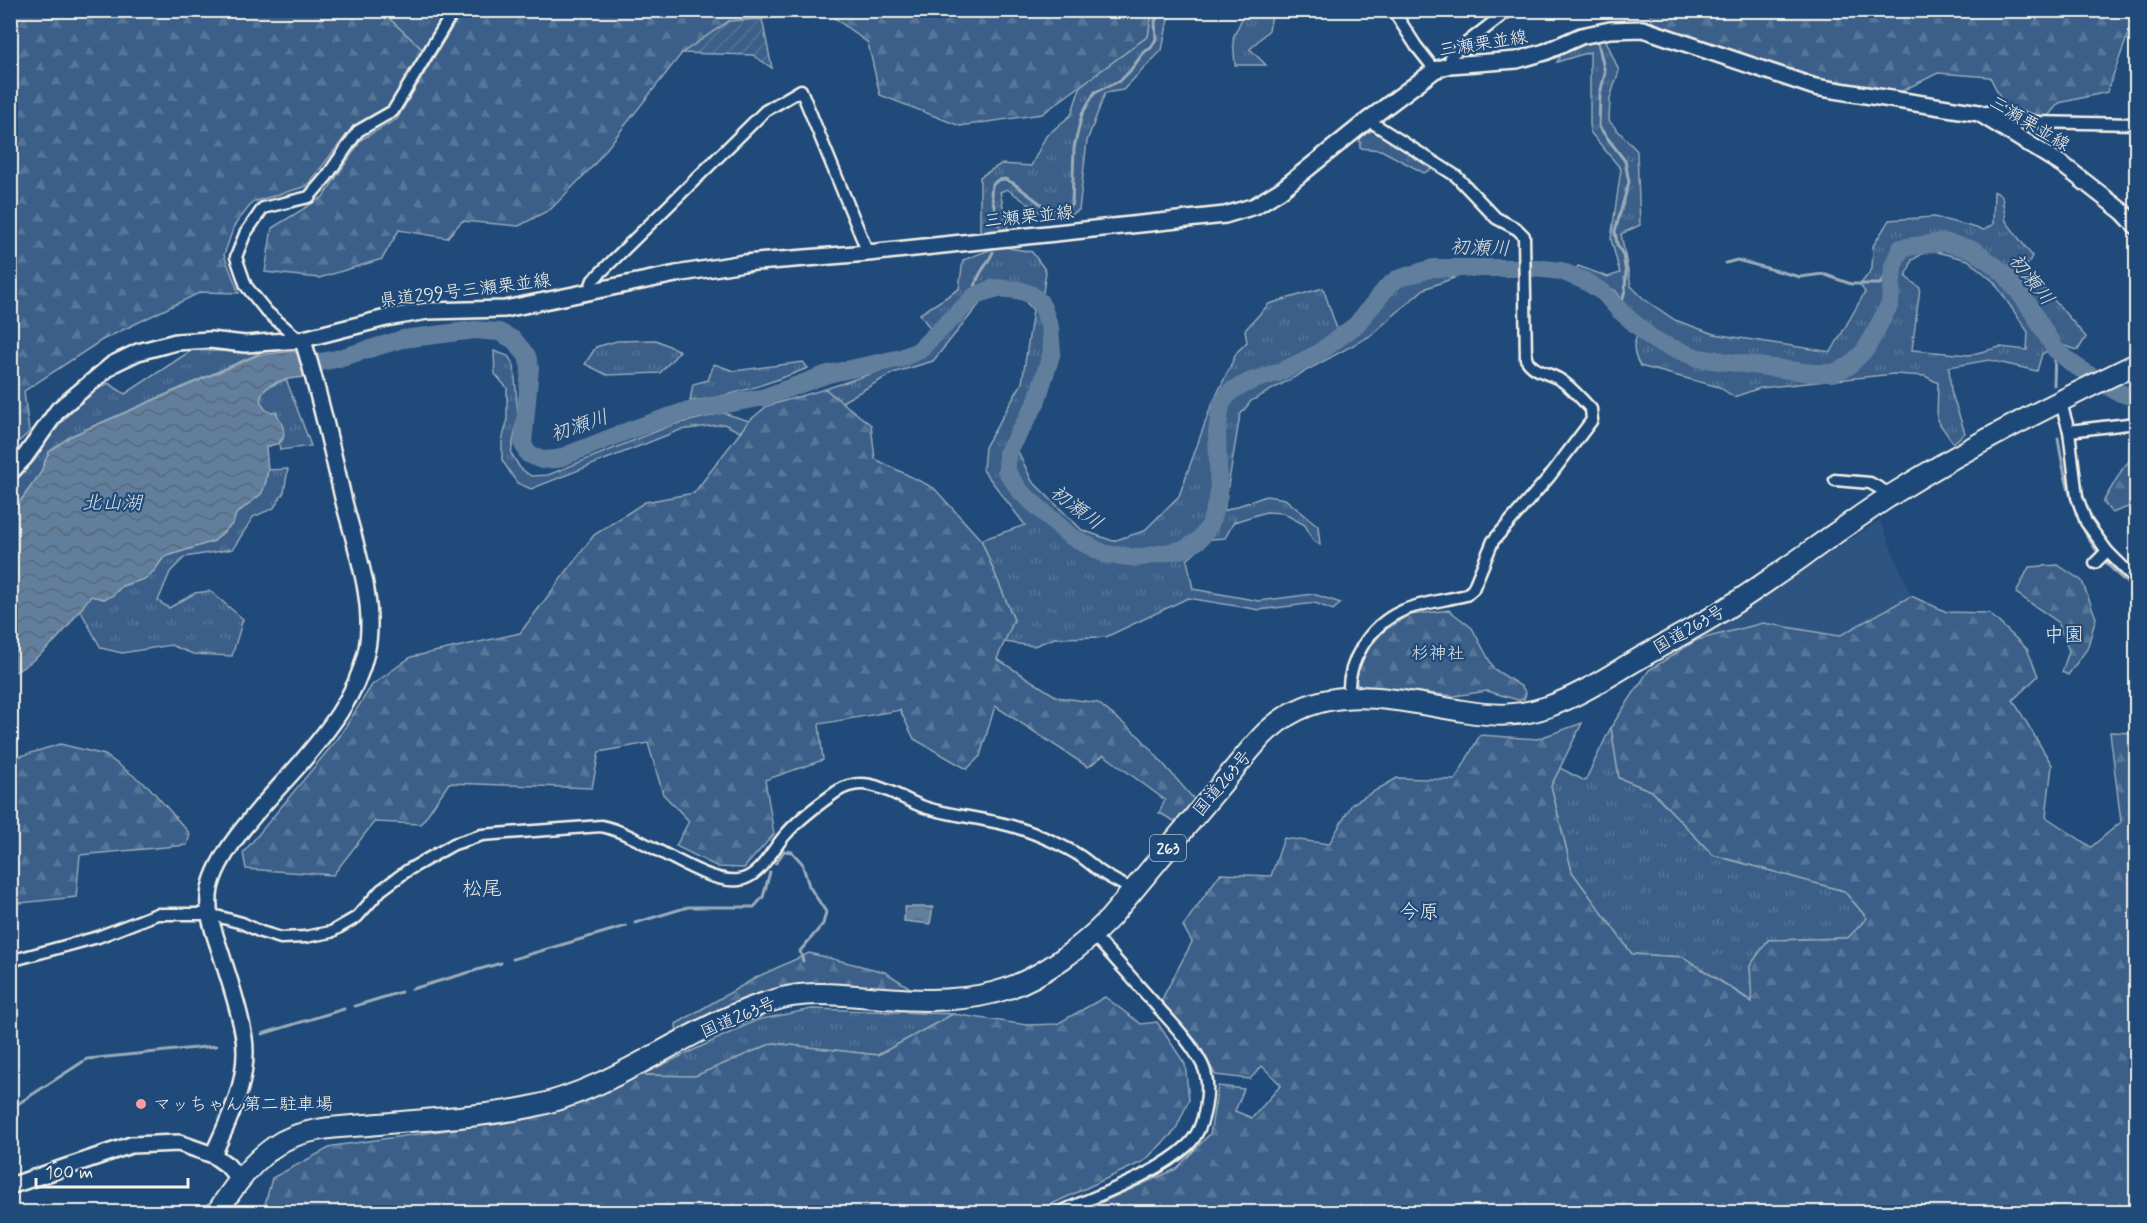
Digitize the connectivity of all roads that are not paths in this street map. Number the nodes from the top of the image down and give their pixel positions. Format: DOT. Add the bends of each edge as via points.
graph roads {
  1 [pos="454,10"];
  2 [pos="1392,10"];
  3 [pos="1509,10"];
  4 [pos="1442,67"];
  5 [pos="1979,113"];
  6 [pos="1368,120"];
  7 [pos="2136,124"];
  8 [pos="2136,226"];
  9 [pos="868,253"];
  10 [pos="588,293"];
  11 [pos="302,342"];
  12 [pos="2136,364"];
  13 [pos="2060,400"];
  14 [pos="2136,423"];
  15 [pos="2069,431"];
  16 [pos="10,473"];
  17 [pos="1835,480"];
  18 [pos="1892,495"];
  19 [pos="2108,551"];
  20 [pos="2095,563"];
  21 [pos="2136,580"];
  22 [pos="1349,697"];
  23 [pos="1133,890"];
  24 [pos="209,914"];
  25 [pos="1093,935"];
  26 [pos="10,961"];
  27 [pos="213,1155"];
  28 [pos="239,1179"];
  29 [pos="10,1186"];
  30 [pos="218,1212"];
  31 [pos="1060,1212"];
  1 -- 11 [label="street" via="393,111 358,131 309,197 263,208 245,234 236,257 246,286 267,312"];
  2 -- 4 [label="street" via="1416,46"];
  3 -- 4 [label="street" via="1451,55"];
  4 -- 5 [label="main road, 三瀬栗並線" via="1517,60 1581,36 1643,29 1815,87"];
  4 -- 6 [label="main road, 三瀬栗並線"];
  5 -- 7 [label="street" via="1995,111 2031,122"];
  5 -- 8 [label="main road, 三瀬栗並線" via="2063,165"];
  6 -- 9 [label="main road, 三瀬栗並線" via="1281,190 1256,206 1226,214"];
  6 -- 22 [label="street" via="1456,176 1496,218 1524,236 1526,359 1538,371 1558,378 1575,392 1591,409 1592,420 1550,477 1493,541 1473,589 1466,595 1403,610 1377,626 1358,653 1348,685"];
  9 -- 10 [label="main road, 県道299号三瀬栗並線" via="744,263"];
  9 -- 10 [label="street" via="801,90 765,111 593,280"];
  10 -- 11 [label="main road, 県道299号三瀬栗並線" via="505,309 428,311 386,318"];
  11 -- 16 [label="main road, 県道299号三瀬栗並線" via="176,342 130,356 113,364 58,410"];
  11 -- 24 [label="main road" via="316,382 369,609 367,651 359,679 324,735 231,844 210,889"];
  12 -- 13 [label="highway, 国道263号 / 263"];
  13 -- 15 [label="street"];
  13 -- 18 [label="highway, 国道263号 / 263"];
  14 -- 15 [label="street"];
  15 -- 19 [label="street" via="2077,497 2086,522"];
  17 -- 18 [label="street" via="1870,483"];
  18 -- 22 [label="highway, 国道263号 / 263" via="1719,613 1553,705 1502,716"];
  19 -- 20 [label="street"];
  19 -- 21 [label="street"];
  22 -- 23 [label="highway, 国道263号 / 263" via="1299,709 1271,728"];
  23 -- 24 [label="street" via="1079,855 1018,828 924,807 868,783 837,791 786,833 749,877 738,880 700,871 617,829 601,826 482,835 454,844 408,870 381,890 357,917 331,932 281,938"];
  23 -- 25 [label="highway, 国道263号 / 263"];
  24 -- 26 [label="street" via="157,914 98,938"];
  24 -- 27 [label="main road" via="245,1041 243,1075 234,1108"];
  25 -- 28 [label="highway, 国道263号 / 263" via="1032,977 1005,989 920,1001 824,994 784,998 742,1011 574,1093 491,1113 307,1133 284,1141"];
  25 -- 31 [label="street" via="1180,1033 1203,1065 1207,1086 1201,1128 1189,1144 1145,1173"];
  27 -- 28 [label="main road"];
  27 -- 29 [label="main road" via="179,1143 131,1145"];
  28 -- 30 [label="highway, 国道263号 / 263"];
}
